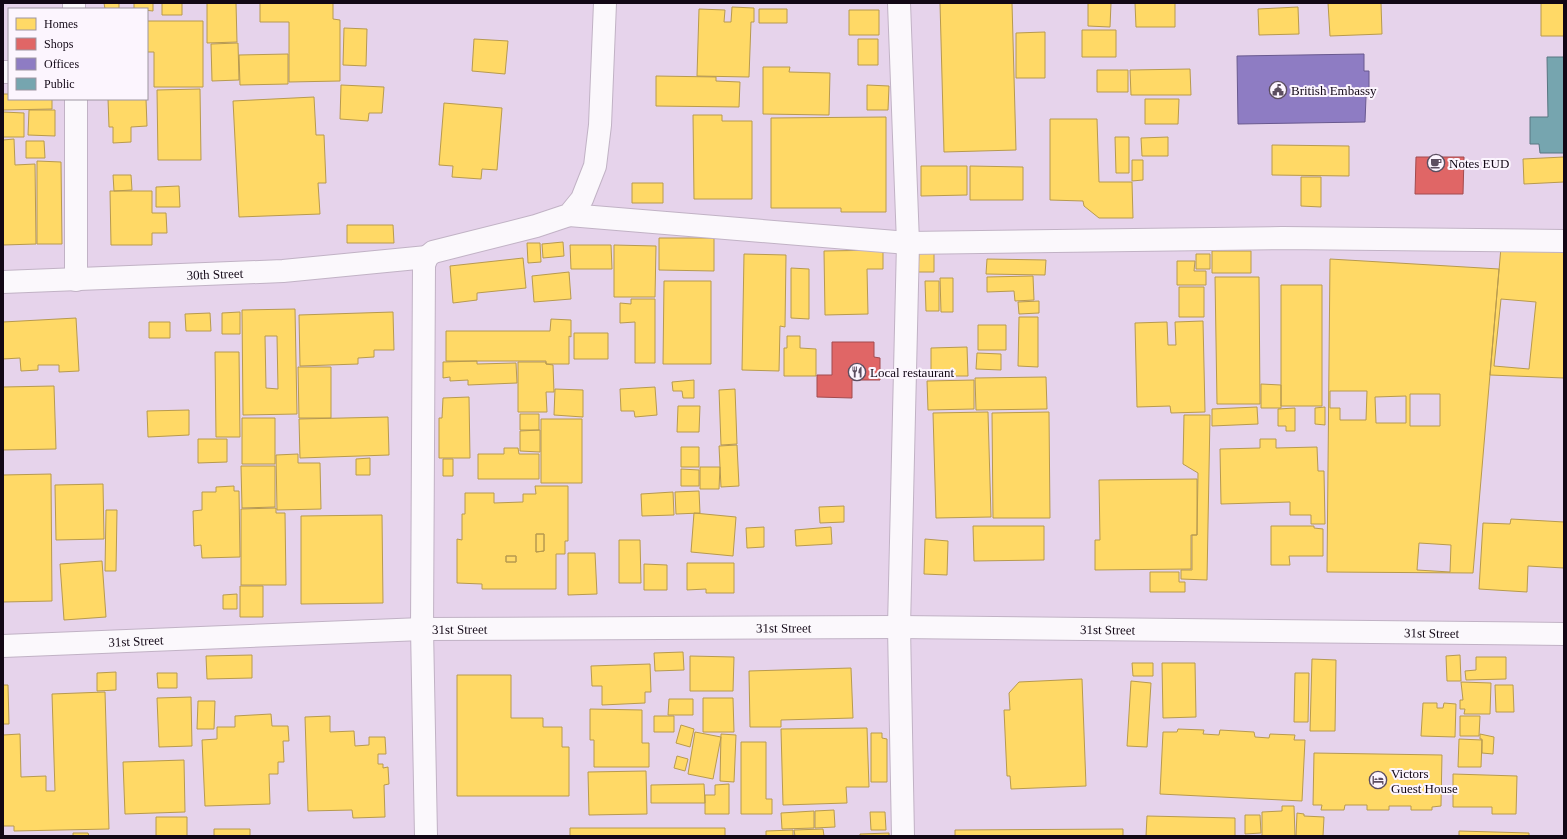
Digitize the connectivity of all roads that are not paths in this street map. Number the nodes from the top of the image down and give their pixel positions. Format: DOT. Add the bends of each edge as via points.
graph roads {
  1 [pos="604,3"];
  2 [pos="899,3"];
  3 [pos="76,100"];
  4 [pos="569,215"];
  5 [pos="1564,241"];
  6 [pos="908,243"];
  7 [pos="426,257"];
  8 [pos="76,280"];
  9 [pos="3,282"];
  10 [pos="898,627"];
  11 [pos="422,629"];
  12 [pos="1564,634"];
  13 [pos="3,646"];
  14 [pos="426,836"];
  15 [pos="902,836"];
  1 -- 4 [label="street" via="600,125 595,166 582,199"];
  2 -- 6 [label="street"];
  3 -- 8 [label="street"];
  4 -- 6 [label="street"];
  4 -- 7 [label="street, 30th Street" via="536,226 442,249"];
  5 -- 6 [label="street" via="1282,238"];
  6 -- 10 [label="street"];
  7 -- 8 [label="street, 30th Street" via="283,271"];
  7 -- 11 [label="street" via="423,274"];
  8 -- 9 [label="street, 30th Street"];
  10 -- 11 [label="street, 31st Street"];
  10 -- 12 [label="street, 31st Street"];
  10 -- 15 [label="street"];
  11 -- 13 [label="street, 31st Street"];
  11 -- 14 [label="street"];
}
